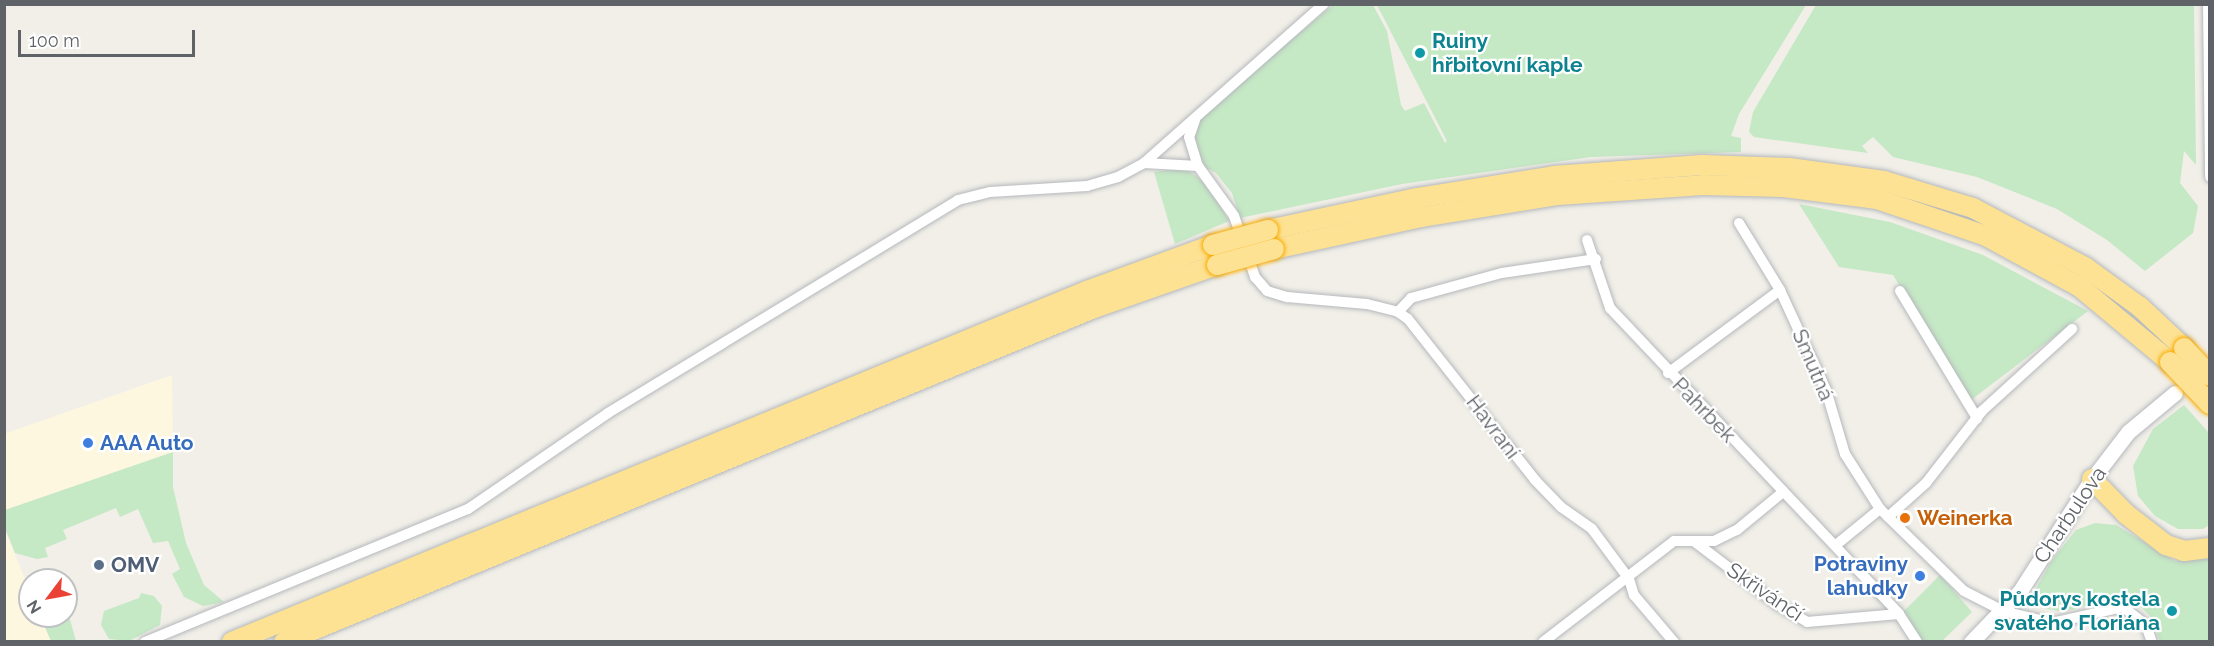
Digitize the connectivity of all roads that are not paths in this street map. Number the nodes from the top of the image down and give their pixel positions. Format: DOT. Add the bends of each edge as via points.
graph roads {
  1 [pos="1324,4"];
  2 [pos="2208,4"];
  3 [pos="1195,120"];
  4 [pos="1144,163"];
  5 [pos="1198,166"];
  6 [pos="2210,177"];
  7 [pos="1739,223"];
  8 [pos="1587,240"];
  9 [pos="1215,255"];
  10 [pos="1596,259"];
  11 [pos="1780,290"];
  12 [pos="1900,291"];
  13 [pos="1398,312"];
  14 [pos="2072,329"];
  15 [pos="2177,355"];
  16 [pos="1668,373"];
  17 [pos="2210,376"];
  18 [pos="2175,393"];
  19 [pos="2210,404"];
  20 [pos="1977,418"];
  21 [pos="2092,479"];
  22 [pos="1783,492"];
  23 [pos="1884,513"];
  24 [pos="1695,542"];
  25 [pos="1836,545"];
  26 [pos="2210,548"];
  27 [pos="1629,579"];
  28 [pos="2003,611"];
  29 [pos="1899,614"];
  30 [pos="145,642"];
  31 [pos="232,642"];
  32 [pos="284,642"];
  33 [pos="1543,642"];
  34 [pos="1674,642"];
  35 [pos="1917,642"];
  36 [pos="1971,642"];
  37 [pos="2152,642"];
  1 -- 3 [label="street"];
  2 -- 6 [label="street"];
  3 -- 4 [label="street"];
  3 -- 5 [label="street" via="1189,137"];
  4 -- 5 [label="street"];
  4 -- 30 [label="street" via="1118,177 1087,186 990,192 958,200 608,412 468,509"];
  5 -- 13 [label="street" via="1234,216 1255,278 1267,291"];
  7 -- 11 [label="street, Smutná"];
  8 -- 10 [label="street, Pahrbek"];
  9 -- 15 [label="highway, bridge" via="1274,249 1422,217 1558,195 1703,184 1784,187 1877,199 1986,236 2080,287"];
  9 -- 15 [label="highway, bridge" via="1268,230 1417,198 1554,176 1702,165 1789,168 1884,181 1973,208 2085,267 2140,307"];
  9 -- 31 [label="highway" via="1087,291"];
  9 -- 32 [label="highway"];
  10 -- 13 [label="street" via="1502,273 1411,298"];
  10 -- 16 [label="street, Pahrbek" via="1610,308"];
  11 -- 16 [label="street"];
  11 -- 23 [label="street, Smutná" via="1826,390 1845,454"];
  12 -- 20 [label="street"];
  13 -- 27 [label="street, Havraní" via="1535,480 1561,507 1592,529"];
  14 -- 20 [label="street" via="2027,366"];
  15 -- 17 [label="highway, bridge"];
  15 -- 19 [label="highway, bridge"];
  16 -- 22 [label="street, Pahrbek"];
  18 -- 21 [label="street, Charbulova" via="2128,432"];
  20 -- 23 [label="street" via="1926,483"];
  21 -- 26 [label="highway" via="2127,516 2166,546 2184,551"];
  21 -- 28 [label="street, Charbulova"];
  22 -- 24 [label="street" via="1737,530 1714,541"];
  22 -- 25 [label="street, Pahrbek"];
  23 -- 25 [label="street"];
  23 -- 28 [label="street, Smutná" via="1964,591"];
  24 -- 27 [label="street" via="1674,541"];
  24 -- 29 [label="street, Skřivánčí" via="1778,605 1807,621"];
  25 -- 29 [label="street, Pahrbek"];
  27 -- 33 [label="street"];
  27 -- 34 [label="street, Havraní" via="1634,595"];
  28 -- 36 [label="street, Charbulova"];
  28 -- 37 [label="street, Smutná" via="2052,623 2123,607 2146,625"];
  29 -- 35 [label="street, Pahrbek"];
}
